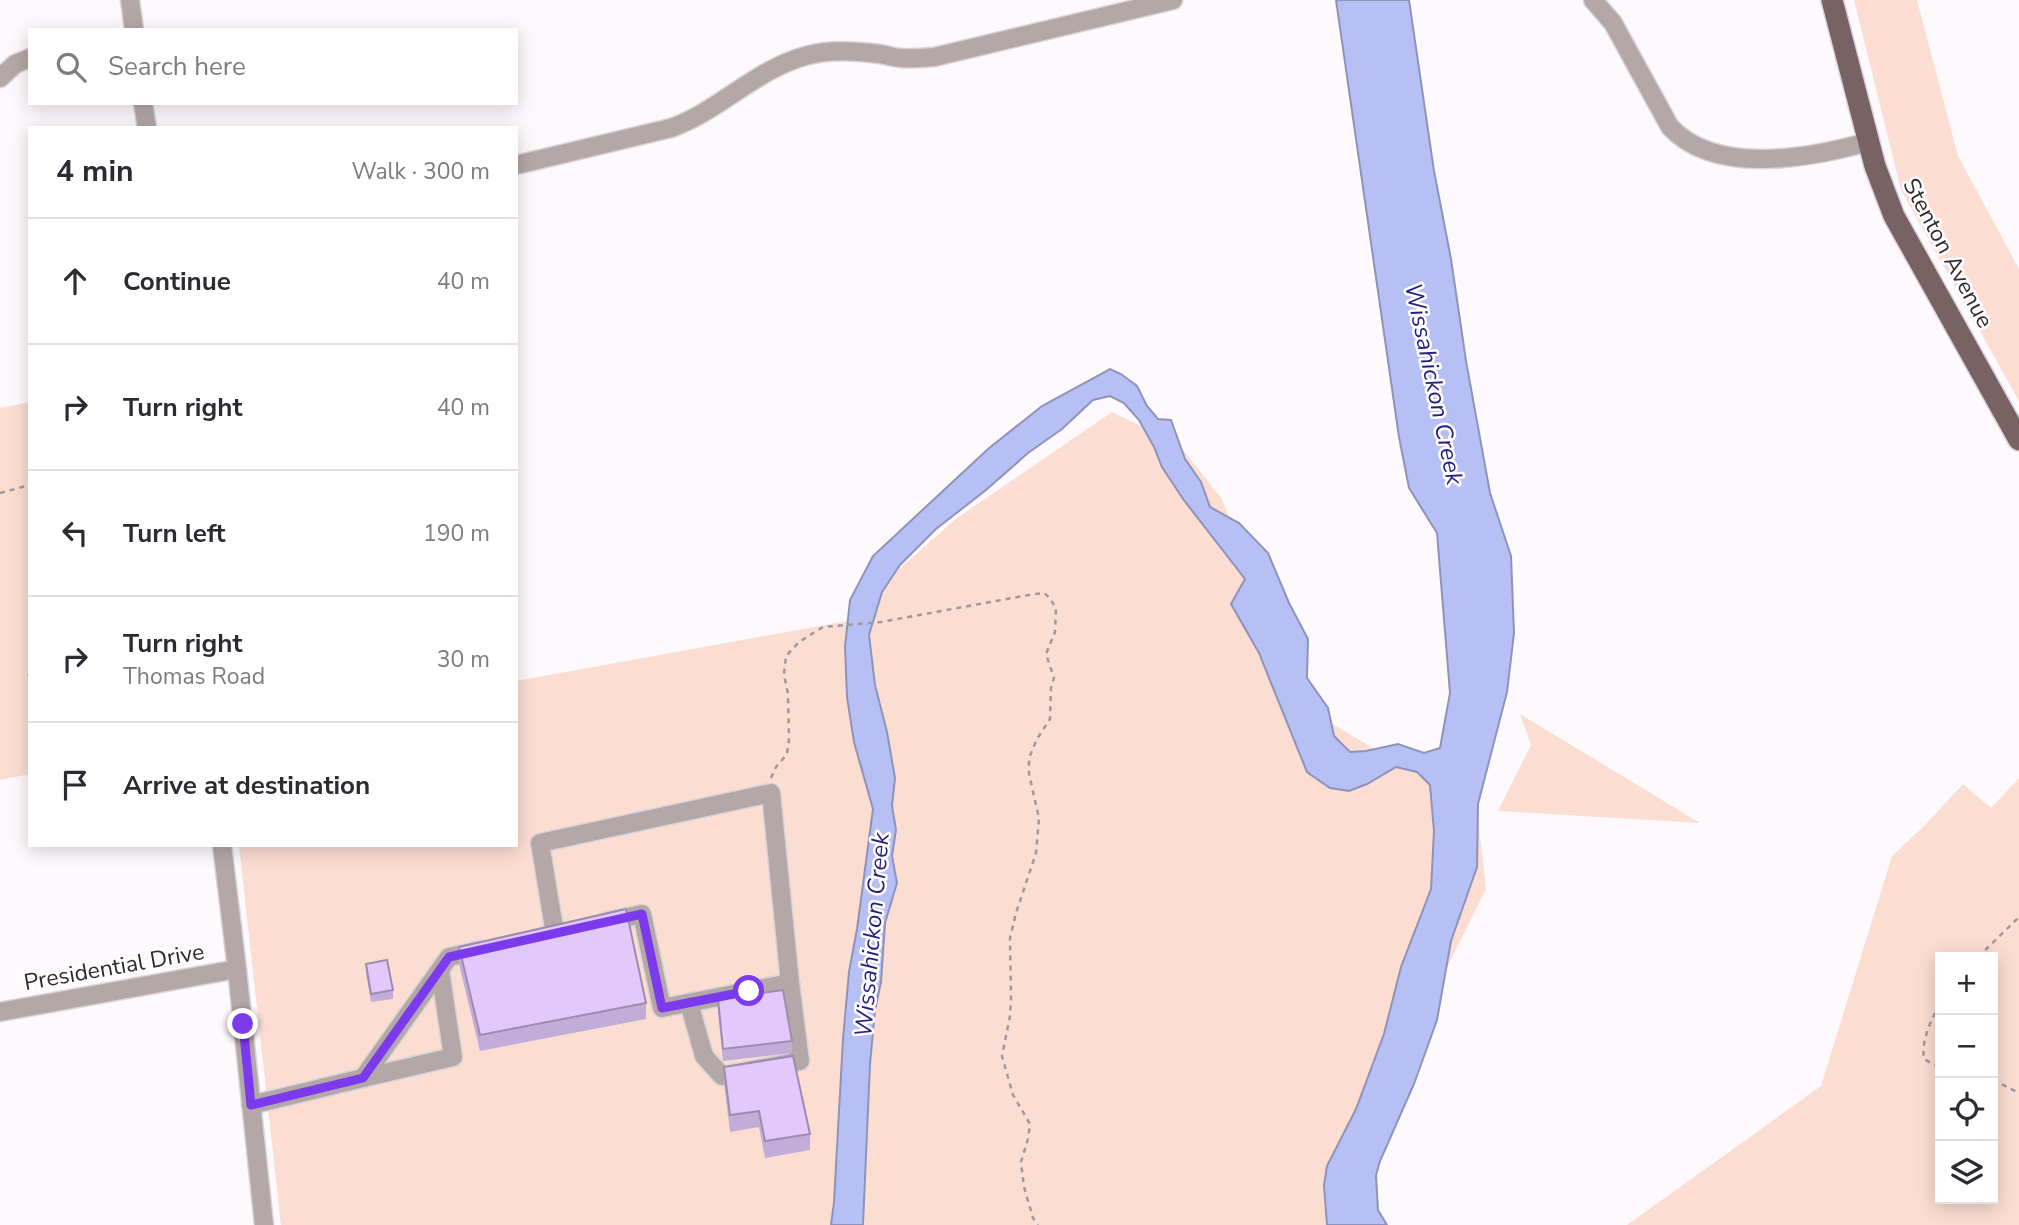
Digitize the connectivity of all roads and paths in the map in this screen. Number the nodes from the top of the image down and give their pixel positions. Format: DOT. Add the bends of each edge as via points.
graph roads {
  1 [pos="130,0"];
  2 [pos="1173,0"];
  3 [pos="1593,0"];
  4 [pos="1832,0"];
  5 [pos="134,28"];
  6 [pos="28,59"];
  7 [pos="0,78"];
  8 [pos="144,105"];
  9 [pos="147,126"];
  10 [pos="1868,142"];
  11 [pos="518,165"];
  12 [pos="2019,440"];
  13 [pos="28,486"];
  14 [pos="0,493"];
  15 [pos="771,793"];
  16 [pos="222,847"];
  17 [pos="2019,917"];
  18 [pos="502,946"];
  19 [pos="1984,952"];
  20 [pos="237,969"];
  21 [pos="440,970"];
  22 [pos="790,983"];
  23 [pos="689,1003"];
  24 [pos="0,1012"];
  25 [pos="1935,1016"];
  26 [pos="1935,1065"];
  27 [pos="363,1078"];
  28 [pos="1998,1082"];
  29 [pos="2019,1093"];
  30 [pos="251,1105"];
  31 [pos="264,1225"];
  32 [pos="1038,1225"];
  1 -- 5 [label="street"];
  2 -- 11 [label="street" via="934,57 837,51 805,56 763,75 690,121"];
  3 -- 10 [label="street" via="1613,23 1670,127 1693,145 1746,157 1795,158"];
  4 -- 10 [label="main road, Stenton Avenue"];
  6 -- 7 [label="street"];
  8 -- 9 [label="street"];
  10 -- 12 [label="main road, Stenton Avenue" via="1894,215"];
  13 -- 14 [label="path"];
  15 -- 22 [label="street"];
  15 -- 23 [label="street" via="540,843 548,935 642,914 662,1008"];
  15 -- 32 [label="path" via="770,779 787,754 789,740 786,656 799,642 823,627 881,622 1044,593 1050,598 1056,609 1055,632 1046,654 1054,678 1050,719 1037,739 1029,774 1039,818 1037,853 1010,938 1010,1016 1002,1056 1013,1095 1030,1124 1021,1162 1024,1187"];
  16 -- 20 [label="street"];
  17 -- 19 [label="path"];
  18 -- 21 [label="street" via="449,957"];
  20 -- 24 [label="street, Presidential Drive"];
  20 -- 30 [label="street"];
  21 -- 27 [label="street"];
  21 -- 27 [label="street" via="453,1057"];
  22 -- 23 [label="street"];
  22 -- 23 [label="street" via="800,1061 722,1076 704,1056"];
  25 -- 26 [label="path" via="1923,1053"];
  27 -- 30 [label="street"];
  28 -- 29 [label="path"];
  30 -- 31 [label="street"];
}
